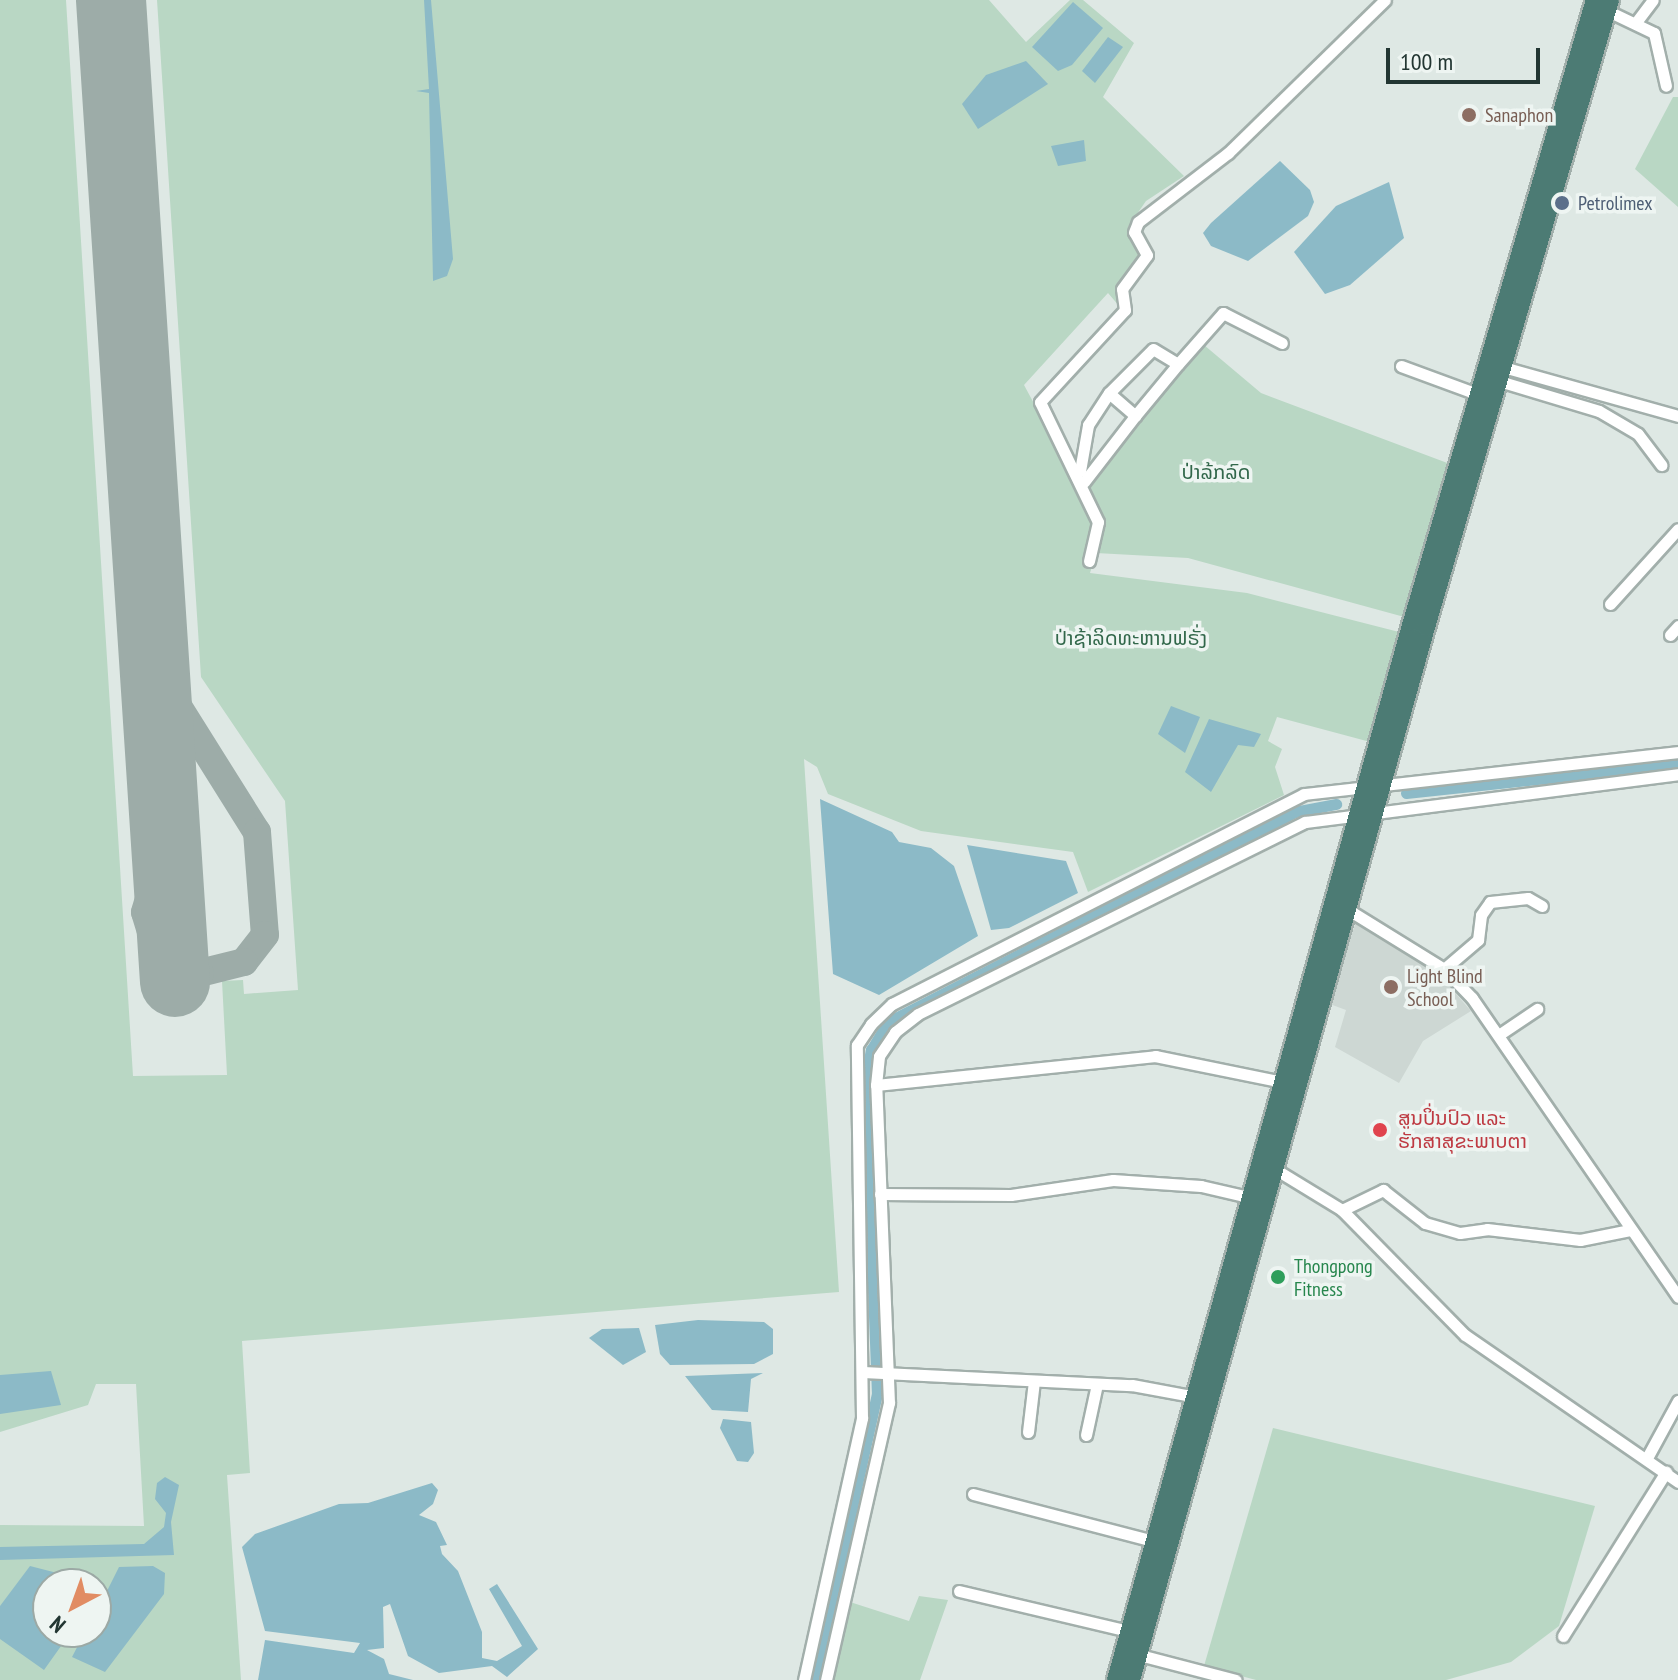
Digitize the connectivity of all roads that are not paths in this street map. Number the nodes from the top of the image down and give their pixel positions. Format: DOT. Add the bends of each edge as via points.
graph roads {
  1 [pos="1385,0"];
  2 [pos="1653,0"];
  3 [pos="1604,4"];
  4 [pos="1637,21"];
  5 [pos="1666,86"];
  6 [pos="1282,343"];
  7 [pos="1178,364"];
  8 [pos="1401,366"];
  9 [pos="1501,374"];
  10 [pos="1109,393"];
  11 [pos="1480,395"];
  12 [pos="1135,416"];
  13 [pos="1678,416"];
  14 [pos="1661,465"];
  15 [pos="1082,478"];
  16 [pos="1678,529"];
  17 [pos="1089,561"];
  18 [pos="1610,604"];
  19 [pos="1678,752"];
  20 [pos="1678,774"];
  21 [pos="1376,782"];
  22 [pos="1367,812"];
  23 [pos="1542,906"];
  24 [pos="1347,909"];
  25 [pos="1444,969"];
  26 [pos="1537,1009"];
  27 [pos="1500,1034"];
  28 [pos="1283,1082"];
  29 [pos="876,1085"];
  30 [pos="1268,1165"];
  31 [pos="880,1194"];
  32 [pos="1260,1200"];
  33 [pos="1342,1210"];
  34 [pos="1630,1230"];
  35 [pos="1678,1297"];
  36 [pos="866,1372"];
  37 [pos="884,1374"];
  38 [pos="1034,1381"];
  39 [pos="1097,1384"];
  40 [pos="1196,1397"];
  41 [pos="1678,1401"];
  42 [pos="1028,1432"];
  43 [pos="1086,1435"];
  44 [pos="1648,1456"];
  45 [pos="1666,1472"];
  46 [pos="1678,1482"];
  47 [pos="973,1494"];
  48 [pos="1154,1541"];
  49 [pos="959,1591"];
  50 [pos="1135,1633"];
  51 [pos="1563,1636"];
  52 [pos="1131,1652"];
  53 [pos="804,1680"];
  54 [pos="826,1680"];
  55 [pos="1116,1680"];
  56 [pos="1131,1680"];
  57 [pos="1236,1680"];
  1 -- 15 [label="street" via="1228,153 1138,222 1134,232 1147,255 1122,289 1125,310 1040,402"];
  2 -- 4 [label="street"];
  3 -- 4 [label="street"];
  3 -- 9 [label="highway"];
  3 -- 11 [label="highway"];
  4 -- 5 [label="street" via="1661,46"];
  6 -- 7 [label="street" via="1223,313"];
  7 -- 10 [label="street" via="1153,349"];
  7 -- 12 [label="street"];
  8 -- 11 [label="street"];
  9 -- 13 [label="street"];
  9 -- 14 [label="street" via="1599,411 1638,434"];
  9 -- 21 [label="highway"];
  10 -- 12 [label="street"];
  10 -- 15 [label="street" via="1088,425"];
  11 -- 21 [label="highway"];
  12 -- 15 [label="street"];
  15 -- 17 [label="street" via="1098,522"];
  16 -- 18 [label="street"];
  19 -- 21 [label="street"];
  20 -- 22 [label="street"];
  21 -- 22 [label="highway"];
  21 -- 36 [label="street" via="1304,794 892,1004 871,1024 857,1045"];
  22 -- 24 [label="highway"];
  22 -- 28 [label="highway"];
  22 -- 29 [label="street" via="1305,822 918,1014 879,1056"];
  23 -- 25 [label="street" via="1528,898 1490,902 1481,915 1478,940"];
  24 -- 25 [label="street"];
  24 -- 30 [label="highway"];
  25 -- 27 [label="street"];
  26 -- 27 [label="street"];
  27 -- 34 [label="street"];
  28 -- 29 [label="street" via="1155,1056"];
  28 -- 30 [label="highway"];
  29 -- 31 [label="street"];
  30 -- 32 [label="highway"];
  30 -- 33 [label="street"];
  31 -- 32 [label="street" via="1011,1195 1113,1180 1201,1186"];
  31 -- 37 [label="street"];
  32 -- 40 [label="highway"];
  32 -- 50 [label="highway"];
  33 -- 34 [label="street" via="1383,1190 1425,1223 1460,1233 1487,1229 1580,1240"];
  33 -- 44 [label="street" via="1465,1335"];
  34 -- 35 [label="street"];
  36 -- 37 [label="street"];
  36 -- 53 [label="street" via="862,1418"];
  37 -- 38 [label="street"];
  37 -- 54 [label="street" via="889,1403"];
  38 -- 39 [label="street"];
  38 -- 42 [label="street"];
  39 -- 40 [label="street"];
  39 -- 43 [label="street"];
  40 -- 48 [label="highway"];
  41 -- 44 [label="street"];
  44 -- 45 [label="street"];
  45 -- 46 [label="street"];
  45 -- 51 [label="street"];
  47 -- 48 [label="street"];
  48 -- 50 [label="highway"];
  49 -- 50 [label="street"];
  50 -- 52 [label="highway"];
  52 -- 55 [label="highway"];
  52 -- 56 [label="highway"];
  52 -- 57 [label="street"];
}
